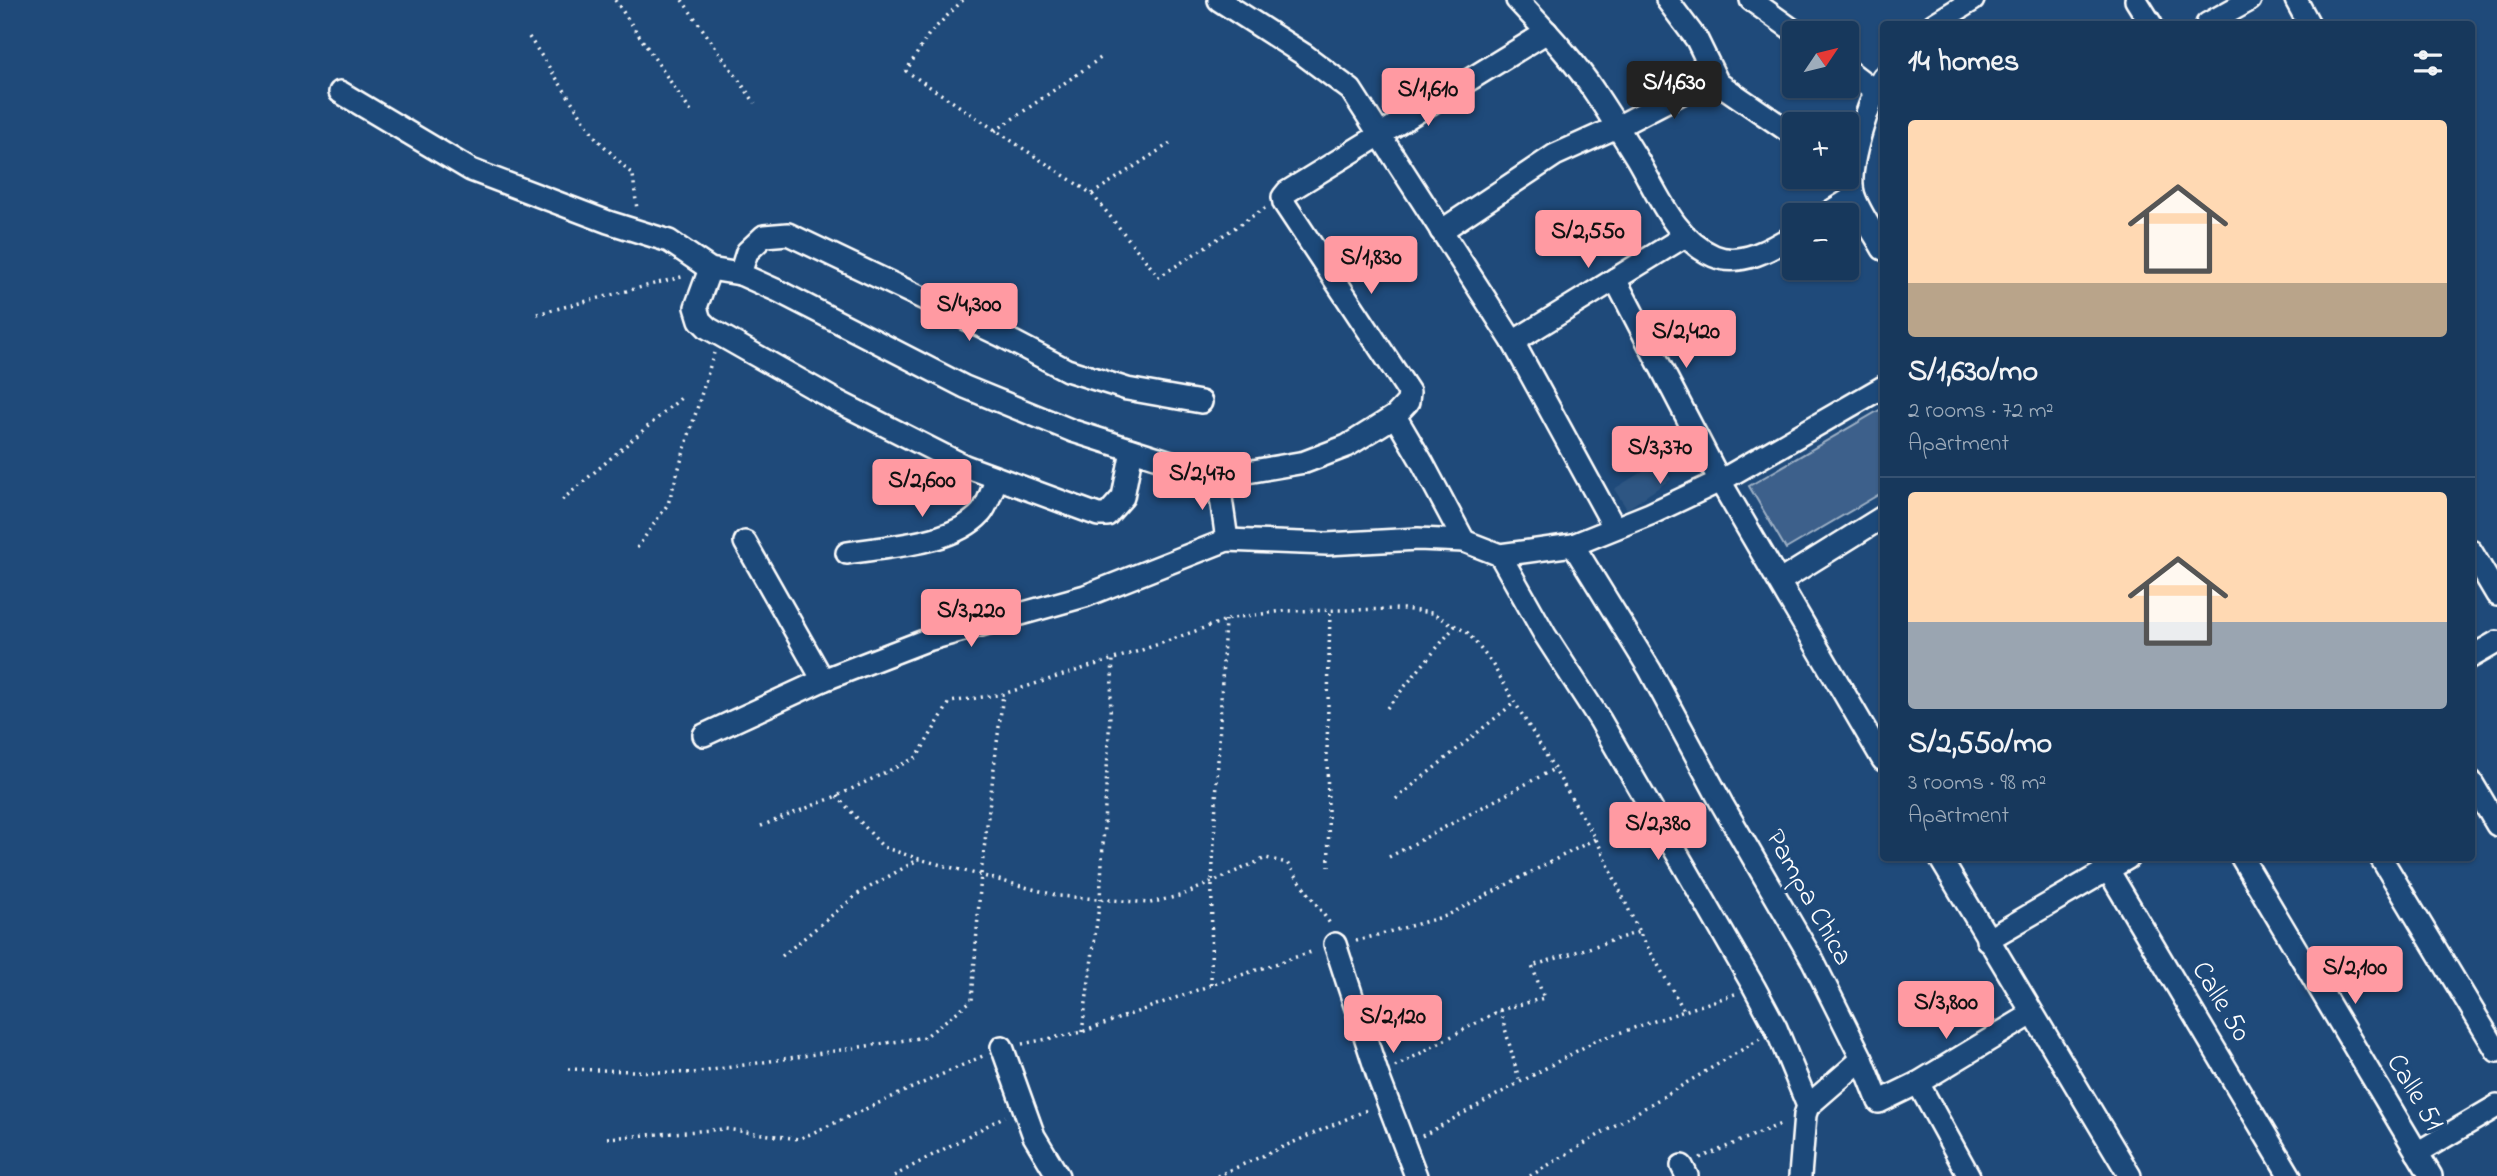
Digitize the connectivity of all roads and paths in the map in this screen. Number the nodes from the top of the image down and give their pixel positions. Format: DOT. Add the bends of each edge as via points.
graph roads {
  1 [pos="615,0"];
  2 [pos="682,0"];
  3 [pos="963,0"];
  4 [pos="1219,0"];
  5 [pos="1517,0"];
  6 [pos="1667,0"];
  7 [pos="1751,0"];
  8 [pos="1973,0"];
  9 [pos="2136,0"];
  10 [pos="2250,0"];
  11 [pos="2296,0"];
  12 [pos="1939,21"];
  13 [pos="2149,21"];
  14 [pos="2212,21"];
  15 [pos="2307,21"];
  16 [pos="1782,22"];
  17 [pos="1547,32"];
  18 [pos="529,37"];
  19 [pos="1102,57"];
  20 [pos="1859,75"];
  21 [pos="1718,83"];
  22 [pos="1879,84"];
  23 [pos="340,92"];
  24 [pos="755,103"];
  25 [pos="691,112"];
  26 [pos="1617,127"];
  27 [pos="1782,127"];
  28 [pos="995,131"];
  29 [pos="1380,133"];
  30 [pos="1172,142"];
  31 [pos="1859,146"];
  32 [pos="1845,189"];
  33 [pos="1855,189"];
  34 [pos="1092,194"];
  35 [pos="1283,197"];
  36 [pos="1834,203"];
  37 [pos="1441,231"];
  38 [pos="640,232"];
  39 [pos="1880,235"];
  40 [pos="1685,236"];
  41 [pos="1782,241"];
  42 [pos="710,269"];
  43 [pos="740,274"];
  44 [pos="1615,279"];
  45 [pos="537,314"];
  46 [pos="720,334"];
  47 [pos="1513,342"];
  48 [pos="1880,389"];
  49 [pos="681,398"];
  50 [pos="1201,402"];
  51 [pos="1395,416"];
  52 [pos="1132,450"];
  53 [pos="1219,477"];
  54 [pos="997,478"];
  55 [pos="1720,481"];
  56 [pos="562,500"];
  57 [pos="1880,519"];
  58 [pos="1614,527"];
  59 [pos="1227,540"];
  60 [pos="1464,541"];
  61 [pos="745,542"];
  62 [pos="1573,545"];
  63 [pos="637,548"];
  64 [pos="847,553"];
  65 [pos="1500,555"];
  66 [pos="2475,558"];
  67 [pos="1780,581"];
  68 [pos="2497,595"];
  69 [pos="1329,610"];
  70 [pos="1225,620"];
  71 [pos="1455,626"];
  72 [pos="2497,642"];
  73 [pos="2475,655"];
  74 [pos="1113,659"];
  75 [pos="823,680"];
  76 [pos="1003,694"];
  77 [pos="1515,702"];
  78 [pos="1387,708"];
  79 [pos="704,735"];
  80 [pos="1880,755"];
  81 [pos="1555,769"];
  82 [pos="2475,788"];
  83 [pos="837,796"];
  84 [pos="1395,799"];
  85 [pos="761,825"];
  86 [pos="2497,825"];
  87 [pos="1595,839"];
  88 [pos="1389,857"];
  89 [pos="919,859"];
  90 [pos="1942,861"];
  91 [pos="2244,861"];
  92 [pos="2383,861"];
  93 [pos="2105,863"];
  94 [pos="1329,867"];
  95 [pos="981,874"];
  96 [pos="1212,882"];
  97 [pos="1100,899"];
  98 [pos="1639,932"];
  99 [pos="1987,940"];
  100 [pos="1339,945"];
  101 [pos="782,956"];
  102 [pos="1211,985"];
  103 [pos="1754,987"];
  104 [pos="1500,1010"];
  105 [pos="1685,1012"];
  106 [pos="2032,1014"];
  107 [pos="1776,1028"];
  108 [pos="1082,1032"];
  109 [pos="1002,1047"];
  110 [pos="2497,1051"];
  111 [pos="1862,1059"];
  112 [pos="568,1069"];
  113 [pos="1378,1076"];
  114 [pos="1521,1083"];
  115 [pos="1918,1083"];
  116 [pos="1387,1101"];
  117 [pos="2497,1106"];
  118 [pos="1023,1107"];
  119 [pos="1806,1110"];
  120 [pos="607,1138"];
  121 [pos="1404,1145"];
  122 [pos="2417,1153"];
  123 [pos="1684,1171"];
  124 [pos="894,1176"];
  125 [pos="1058,1176"];
  126 [pos="1217,1176"];
  127 [pos="1416,1176"];
  128 [pos="1530,1176"];
  129 [pos="1800,1176"];
  130 [pos="1969,1176"];
  131 [pos="2130,1176"];
  132 [pos="2290,1176"];
  133 [pos="2431,1176"];
  1 -- 25 [label="path"];
  2 -- 24 [label="path"];
  3 -- 28 [label="path" via="929,34 906,71"];
  4 -- 29 [label="street" via="1351,90"];
  5 -- 17 [label="street"];
  6 -- 21 [label="street" via="1697,40"];
  7 -- 16 [label="street"];
  8 -- 12 [label="street"];
  9 -- 13 [label="street"];
  10 -- 14 [label="street"];
  11 -- 15 [label="street"];
  17 -- 26 [label="street" via="1595,91"];
  17 -- 29 [label="street"];
  18 -- 38 [label="path" via="596,138 633,175"];
  19 -- 28 [label="path"];
  20 -- 22 [label="street"];
  21 -- 26 [label="street" via="1688,90"];
  21 -- 27 [label="street"];
  22 -- 31 [label="street"];
  23 -- 38 [label="street" via="471,170"];
  26 -- 37 [label="street" via="1555,155"];
  26 -- 40 [label="street"];
  28 -- 34 [label="path"];
  29 -- 35 [label="street"];
  29 -- 37 [label="street"];
  30 -- 34 [label="path"];
  32 -- 36 [label="street"];
  33 -- 39 [label="street"];
  34 -- 35 [label="path" via="1159,276"];
  35 -- 51 [label="street" via="1409,392 1408,402"];
  37 -- 47 [label="street"];
  38 -- 42 [label="street" via="669,241"];
  40 -- 41 [label="street" via="1716,257 1735,260"];
  40 -- 44 [label="street"];
  42 -- 43 [label="street"];
  42 -- 45 [label="path"];
  42 -- 46 [label="street" via="696,307 700,320"];
  43 -- 50 [label="street" via="747,252 764,236 788,234 1067,370 1128,389"];
  43 -- 52 [label="street" via="965,387"];
  44 -- 47 [label="street"];
  44 -- 55 [label="street"];
  46 -- 54 [label="street" via="833,399"];
  46 -- 63 [label="path" via="668,504"];
  47 -- 58 [label="street"];
  48 -- 55 [label="street"];
  49 -- 56 [label="path"];
  51 -- 53 [label="street" via="1347,446 1305,462"];
  51 -- 60 [label="street"];
  52 -- 53 [label="street"];
  52 -- 54 [label="street" via="1123,497 1107,514"];
  53 -- 59 [label="street"];
  54 -- 64 [label="street" via="982,512 957,531"];
  55 -- 58 [label="street"];
  55 -- 67 [label="street"];
  57 -- 67 [label="street"];
  58 -- 62 [label="street"];
  59 -- 60 [label="street" via="1327,544"];
  59 -- 75 [label="street" via="1085,596 924,641"];
  60 -- 65 [label="street"];
  61 -- 75 [label="street"];
  62 -- 65 [label="street"];
  62 -- 111 [label="street, Pampa Chica" via="1650,670 1813,961"];
  65 -- 103 [label="street"];
  66 -- 68 [label="street"];
  67 -- 80 [label="street"];
  69 -- 70 [label="path"];
  69 -- 71 [label="path" via="1403,609 1432,613"];
  69 -- 94 [label="path"];
  70 -- 74 [label="path"];
  70 -- 96 [label="path"];
  71 -- 77 [label="path" via="1468,633 1491,662"];
  71 -- 78 [label="path"];
  72 -- 73 [label="street"];
  74 -- 76 [label="path"];
  74 -- 97 [label="path"];
  75 -- 79 [label="street"];
  76 -- 83 [label="path" via="950,702 917,757"];
  76 -- 95 [label="path"];
  77 -- 81 [label="path"];
  77 -- 84 [label="path"];
  81 -- 87 [label="path"];
  81 -- 88 [label="path"];
  82 -- 86 [label="street"];
  83 -- 85 [label="path"];
  83 -- 89 [label="path" via="883,847"];
  87 -- 98 [label="path"];
  87 -- 100 [label="path" via="1446,916"];
  89 -- 95 [label="path"];
  89 -- 101 [label="path" via="858,894"];
  90 -- 99 [label="street"];
  91 -- 122 [label="street, Calle 51"];
  92 -- 110 [label="street"];
  93 -- 99 [label="street"];
  93 -- 132 [label="street, Calle 50"];
  95 -- 97 [label="path" via="1059,896"];
  95 -- 112 [label="path" via="972,1000 925,1037 693,1073"];
  96 -- 97 [label="path" via="1150,903"];
  96 -- 100 [label="path" via="1266,858 1287,863"];
  96 -- 102 [label="path"];
  97 -- 108 [label="path"];
  98 -- 104 [label="path" via="1532,966 1544,998"];
  98 -- 105 [label="path"];
  99 -- 106 [label="street"];
  100 -- 102 [label="path"];
  100 -- 113 [label="street"];
  102 -- 108 [label="path"];
  103 -- 105 [label="path"];
  103 -- 107 [label="street"];
  104 -- 113 [label="path"];
  104 -- 114 [label="path"];
  105 -- 114 [label="path" via="1595,1041"];
  106 -- 115 [label="street"];
  106 -- 131 [label="street"];
  107 -- 119 [label="street"];
  107 -- 128 [label="path"];
  108 -- 109 [label="path"];
  109 -- 118 [label="street"];
  109 -- 120 [label="path" via="799,1139 725,1129"];
  111 -- 115 [label="street, Pampa Chica" via="1879,1102"];
  111 -- 119 [label="street"];
  113 -- 116 [label="street"];
  114 -- 121 [label="path"];
  115 -- 130 [label="street"];
  116 -- 121 [label="street"];
  116 -- 126 [label="path"];
  117 -- 122 [label="street"];
  118 -- 124 [label="path"];
  118 -- 125 [label="street"];
  119 -- 123 [label="path"];
  119 -- 129 [label="street"];
  121 -- 127 [label="street"];
  122 -- 133 [label="street, Calle 51"];
}
